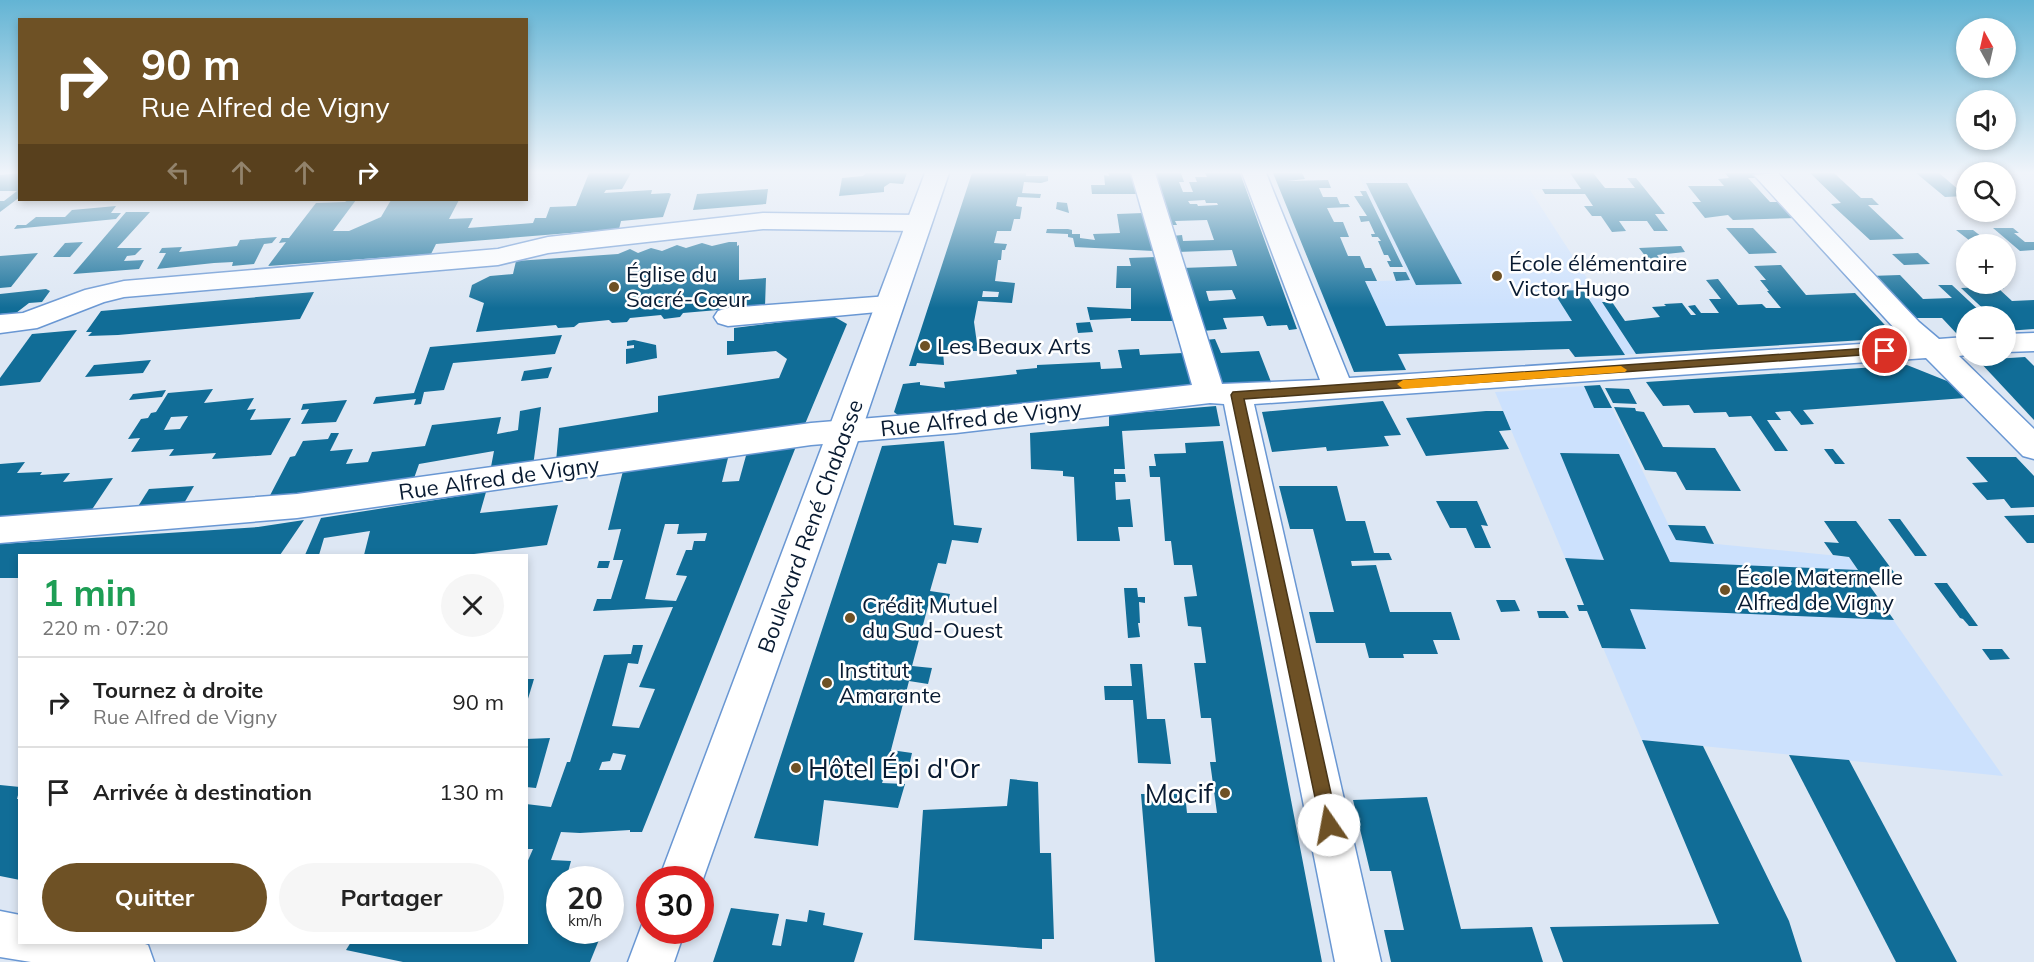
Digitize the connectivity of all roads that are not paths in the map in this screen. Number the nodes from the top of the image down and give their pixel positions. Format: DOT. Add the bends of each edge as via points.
graph roads {
  1 [pos="920,218"];
  2 [pos="1159,218"];
  3 [pos="1271,218"];
  4 [pos="1806,218"];
  5 [pos="918,223"];
  6 [pos="889,304"];
  7 [pos="728,317"];
  8 [pos="13,323"];
  9 [pos="2034,342"];
  10 [pos="2016,343"];
  11 [pos="1956,347"];
  12 [pos="1932,348"];
  13 [pos="1340,388"];
  14 [pos="1224,394"];
  15 [pos="845,432"];
  16 [pos="2034,448"];
  17 [pos="0,530"];
  18 [pos="686,866"];
  19 [pos="0,933"];
  20 [pos="18,938"];
  21 [pos="48,944"];
  22 [pos="657,944"];
  23 [pos="131,962"];
  24 [pos="651,962"];
  25 [pos="1358,962"];
  1 -- 5 [label="street, Boulevard René Chabasse"];
  2 -- 14 [label="street"];
  3 -- 13 [label="street"];
  4 -- 12 [label="street"];
  5 -- 6 [label="street, Boulevard René Chabasse"];
  5 -- 8 [label="street" via="763,221 548,244 498,257 124,289"];
  6 -- 7 [label="street"];
  6 -- 15 [label="street, Boulevard René Chabasse"];
  9 -- 10 [label="street"];
  11 -- 12 [label="street, Rue Alfred de Vigny"];
  12 -- 13 [label="street, Rue Alfred de Vigny"];
  12 -- 16 [label="street"];
  13 -- 14 [label="street, Rue Alfred de Vigny"];
  14 -- 15 [label="street, Rue Alfred de Vigny"];
  14 -- 25 [label="street"];
  15 -- 17 [label="street, Rue Alfred de Vigny" via="297,506"];
  15 -- 18 [label="street, Boulevard René Chabasse"];
  19 -- 20 [label="street"];
  21 -- 23 [label="street"];
  22 -- 24 [label="street"];
}
